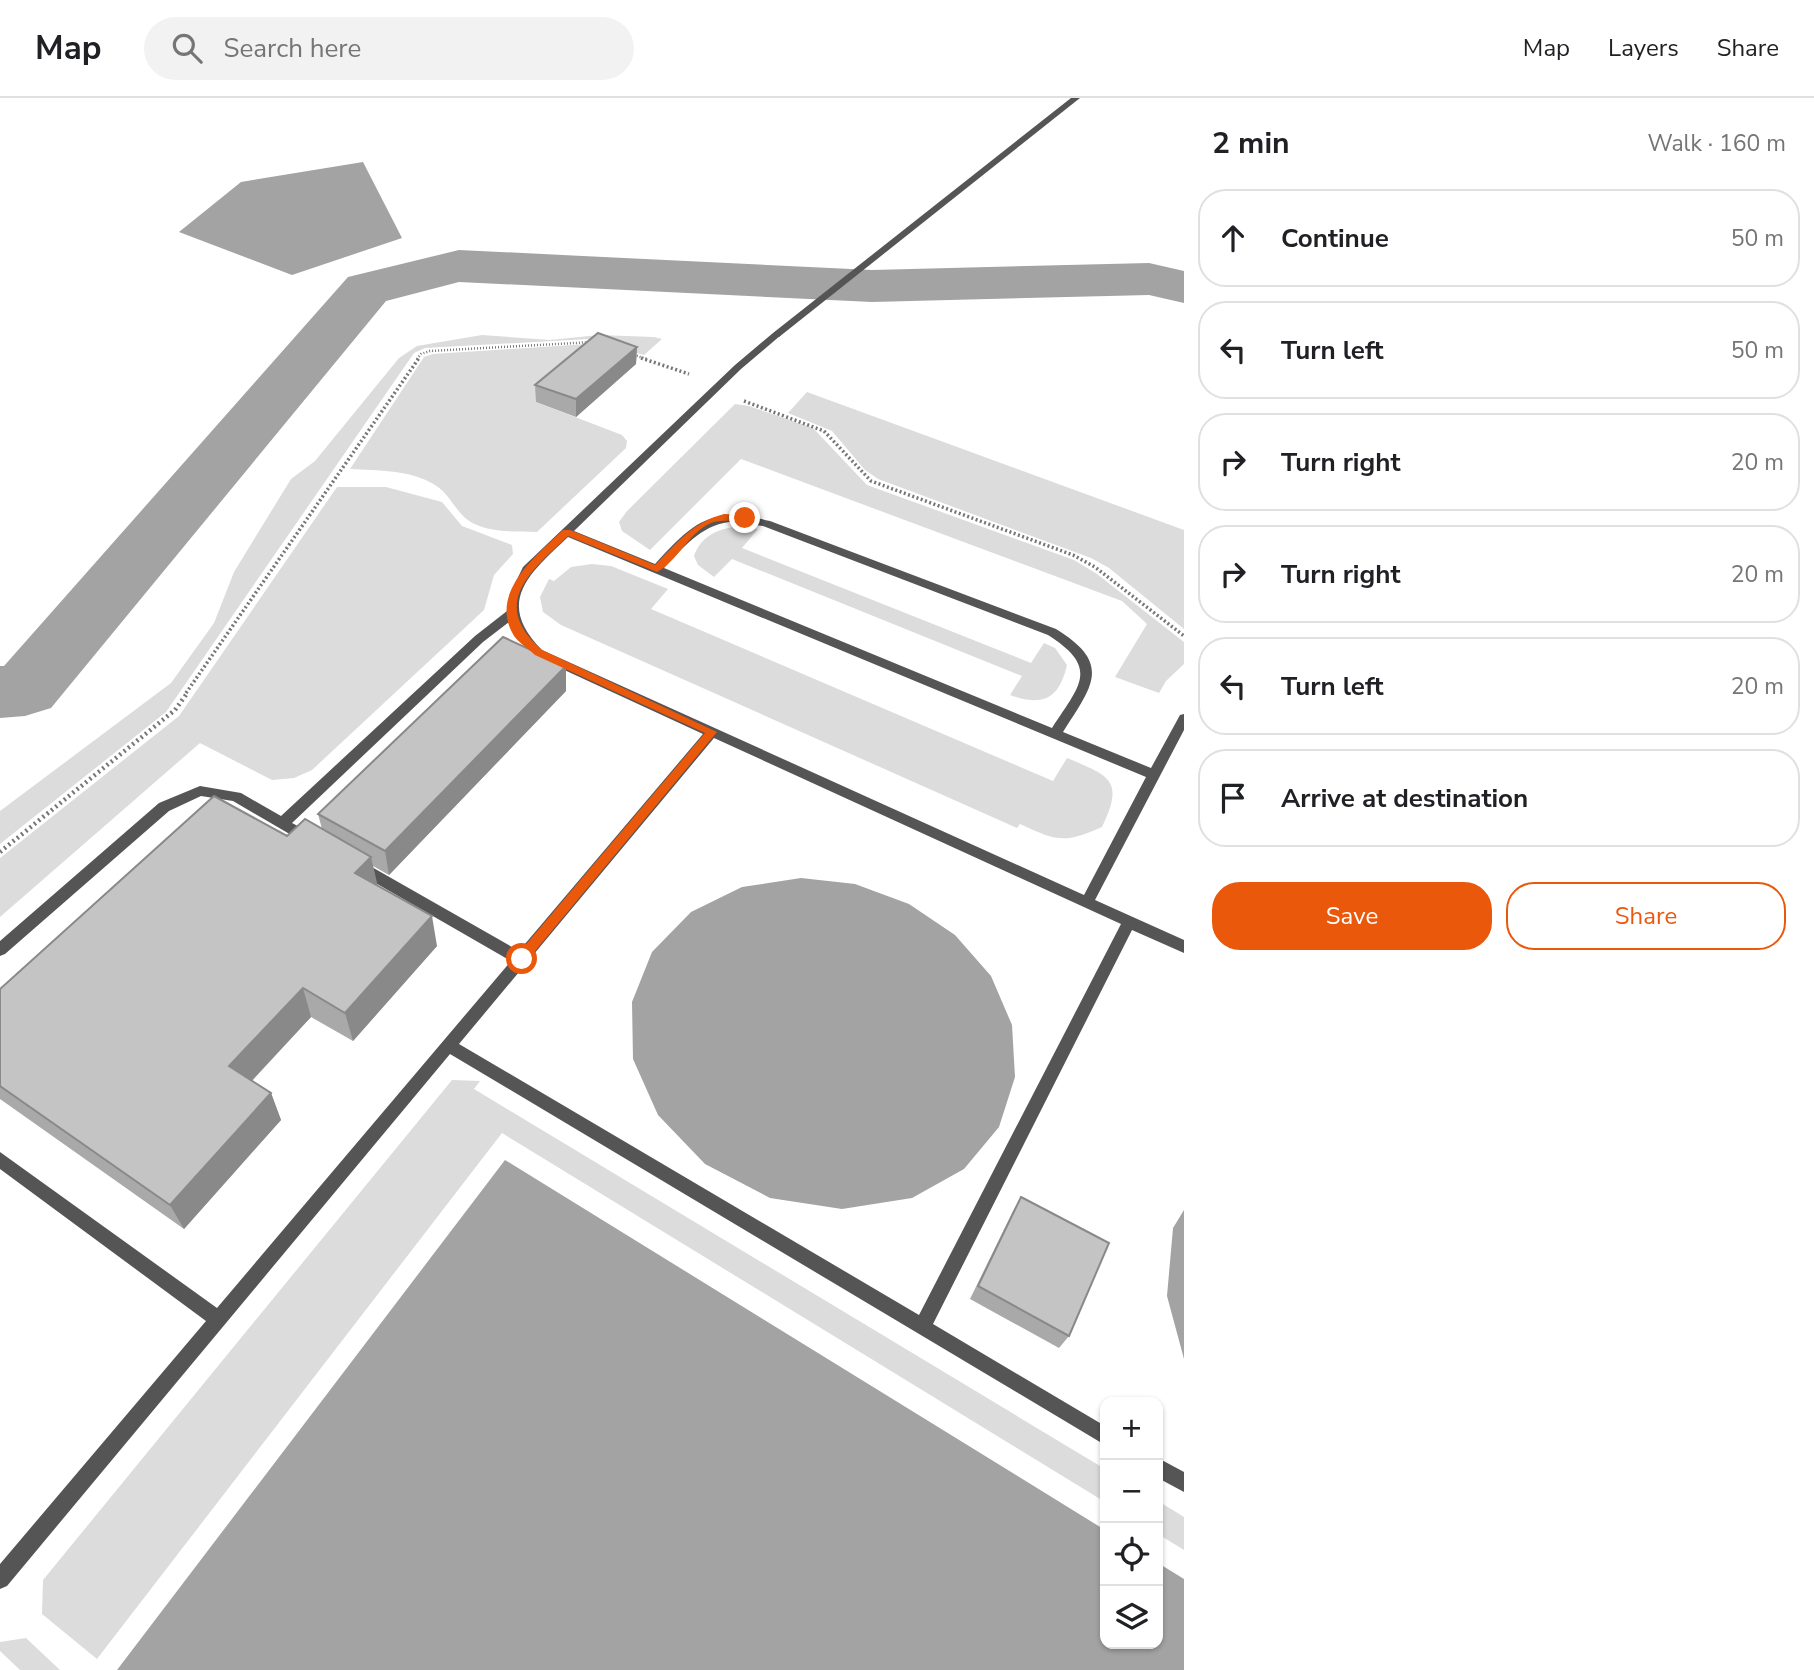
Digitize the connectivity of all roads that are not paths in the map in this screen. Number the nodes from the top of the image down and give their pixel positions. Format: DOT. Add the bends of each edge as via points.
graph roads {
  1 [pos="1076,98"];
  2 [pos="566,532"];
  3 [pos="657,569"];
  4 [pos="512,613"];
  5 [pos="1184,718"];
  6 [pos="712,732"];
  7 [pos="1055,734"];
  8 [pos="1154,775"];
  9 [pos="283,823"];
  10 [pos="319,844"];
  11 [pos="343,857"];
  12 [pos="1087,903"];
  13 [pos="1129,922"];
  14 [pos="1184,947"];
  15 [pos="0,950"];
  16 [pos="522,959"];
  17 [pos="448,1045"];
  18 [pos="0,1159"];
  19 [pos="218,1319"];
  20 [pos="922,1327"];
  21 [pos="1100,1433"];
  22 [pos="1163,1470"];
  23 [pos="1184,1483"];
  24 [pos="0,1579"];
  1 -- 2 [label="street" via="776,335"];
  2 -- 3 [label="street"];
  2 -- 4 [label="street" via="527,570 514,591"];
  3 -- 7 [label="street"];
  3 -- 7 [label="street" via="707,522 745,518 1052,632 1082,653 1087,667 1085,684"];
  4 -- 6 [label="street" via="519,635 538,653"];
  4 -- 9 [label="street"];
  5 -- 8 [label="street"];
  6 -- 12 [label="street"];
  6 -- 16 [label="street"];
  7 -- 8 [label="street"];
  8 -- 12 [label="street"];
  9 -- 10 [label="street"];
  9 -- 15 [label="street" via="236,797 200,791 176,801"];
  11 -- 16 [label="street"];
  12 -- 13 [label="street"];
  13 -- 14 [label="street"];
  13 -- 20 [label="street"];
  16 -- 17 [label="street"];
  17 -- 19 [label="street"];
  17 -- 20 [label="street"];
  18 -- 19 [label="street"];
  19 -- 24 [label="street"];
  20 -- 21 [label="street"];
  22 -- 23 [label="street"];
}
